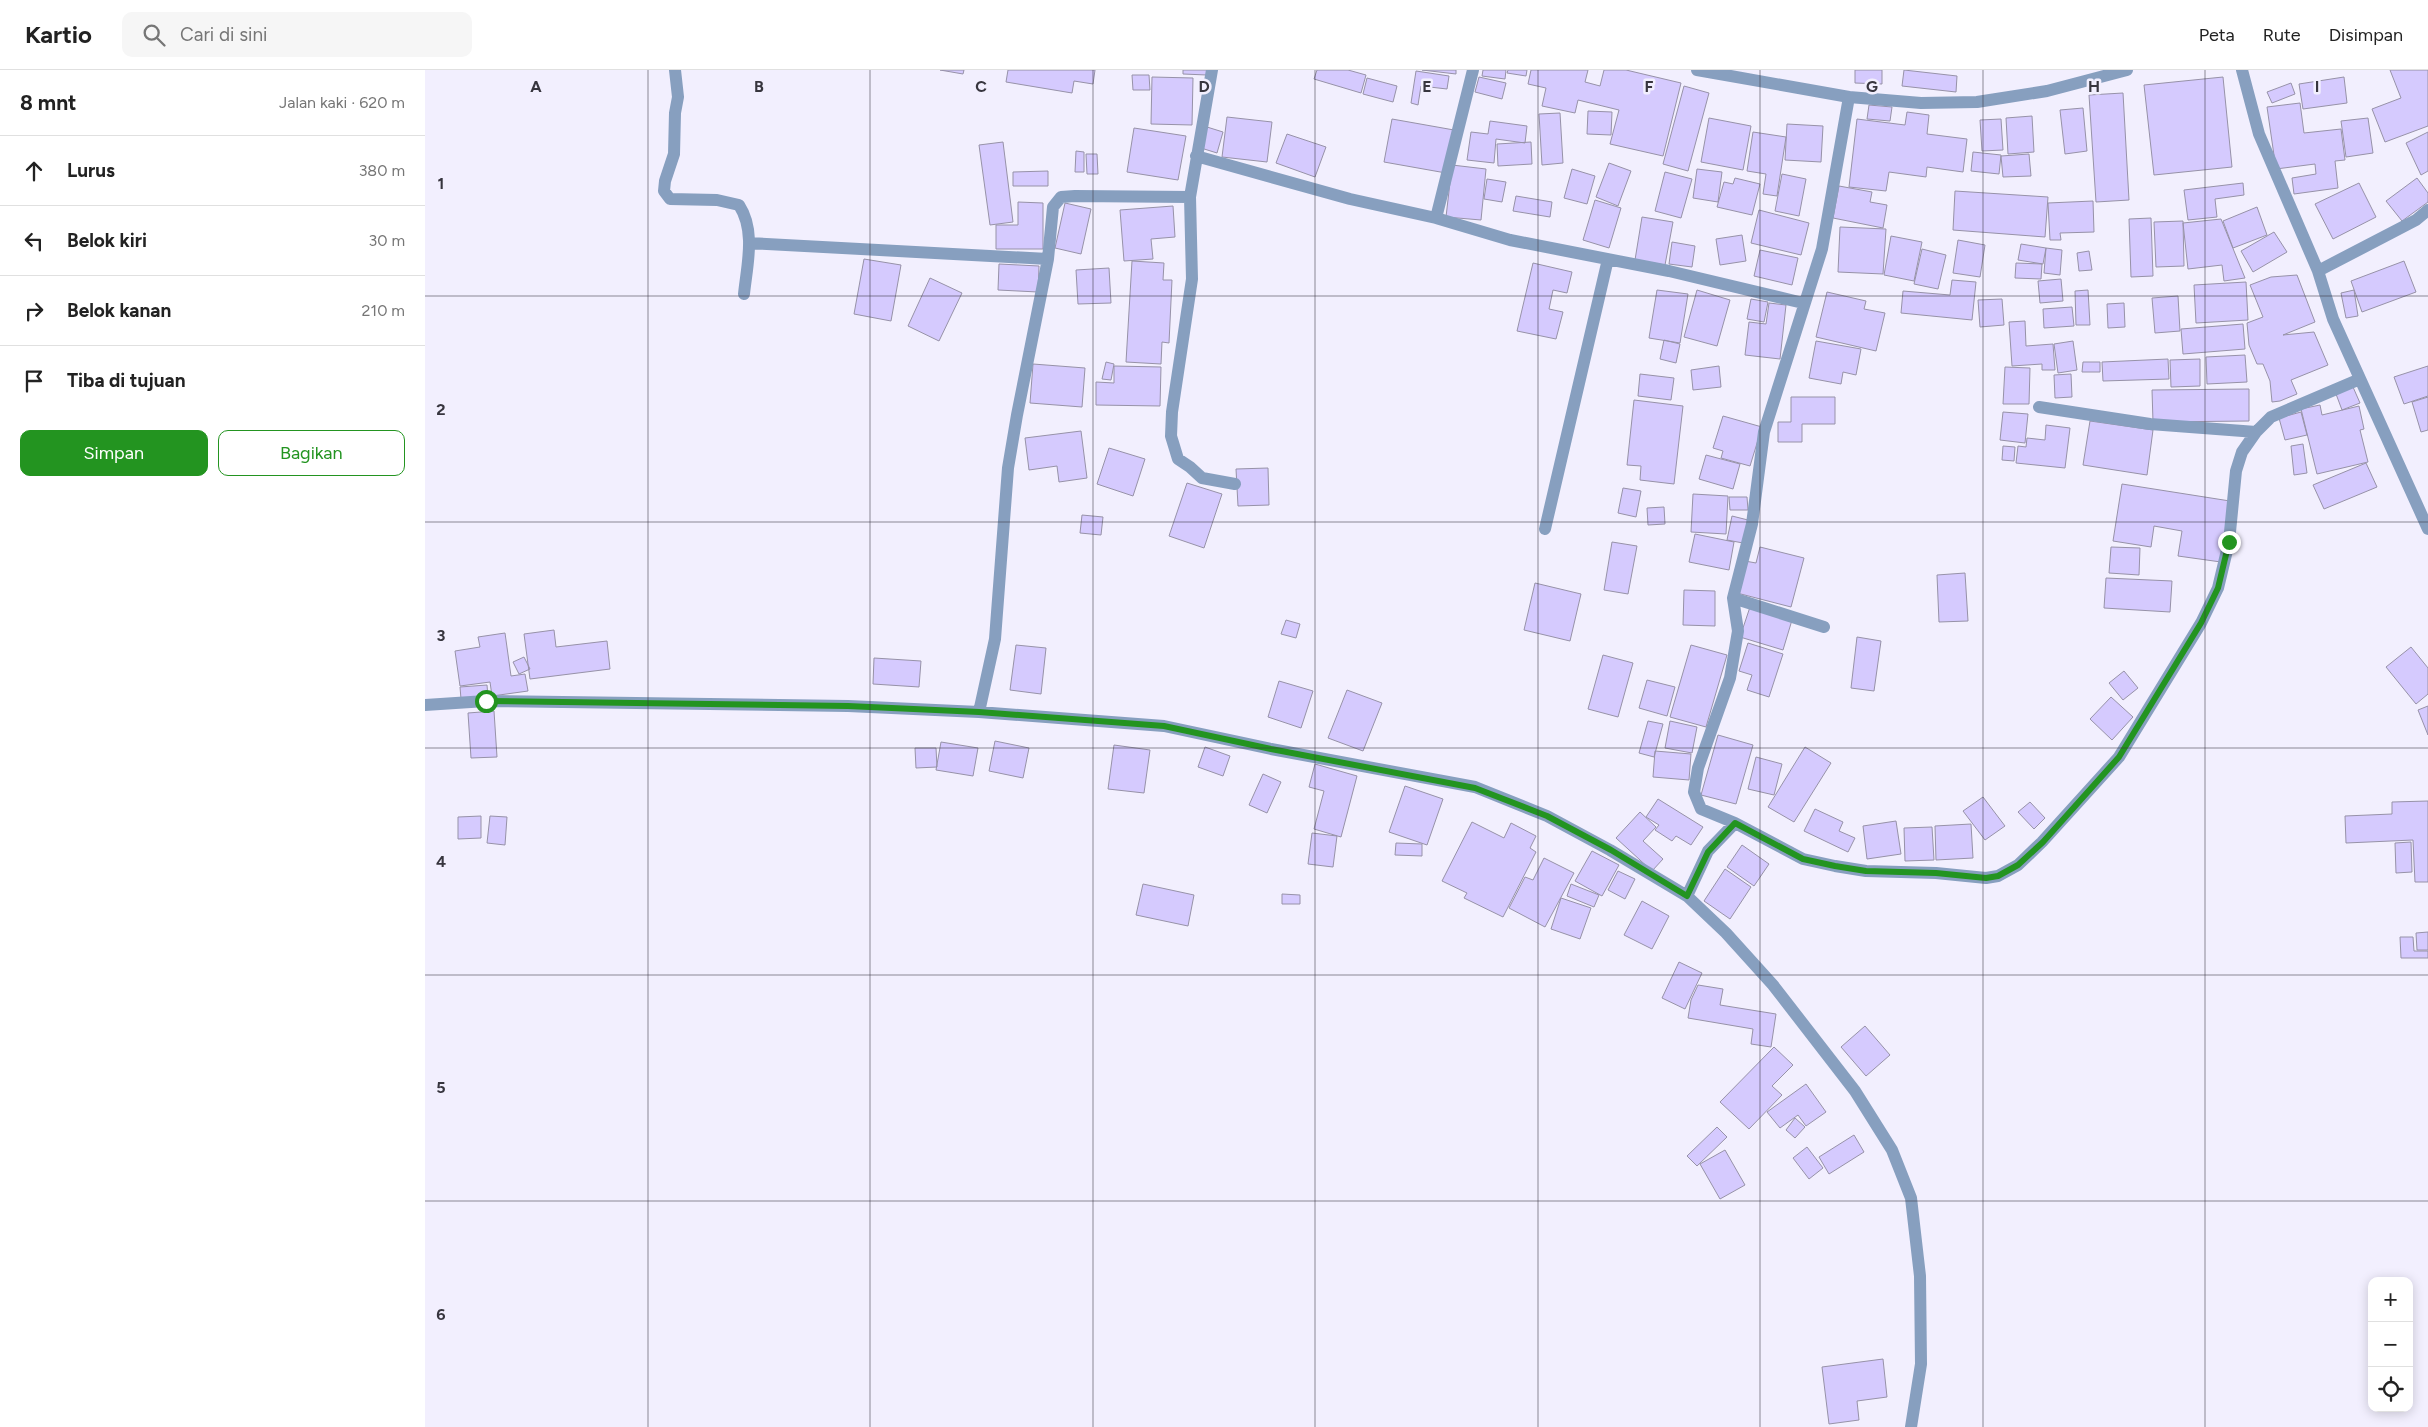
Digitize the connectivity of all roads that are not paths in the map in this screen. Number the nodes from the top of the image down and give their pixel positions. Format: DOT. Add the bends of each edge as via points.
graph roads {
  1 [pos="675,70"];
  2 [pos="1211,70"];
  3 [pos="1473,70"];
  4 [pos="1697,70"];
  5 [pos="2127,70"];
  6 [pos="2242,70"];
  7 [pos="1849,97"];
  8 [pos="1196,156"];
  9 [pos="1190,198"];
  10 [pos="2428,210"];
  11 [pos="1436,218"];
  12 [pos="749,243"];
  13 [pos="1608,259"];
  14 [pos="1048,260"];
  15 [pos="2318,271"];
  16 [pos="743,294"];
  17 [pos="1803,303"];
  18 [pos="2360,379"];
  19 [pos="2039,407"];
  20 [pos="2256,432"];
  21 [pos="1235,484"];
  22 [pos="1545,529"];
  23 [pos="2428,529"];
  24 [pos="1733,598"];
  25 [pos="1824,628"];
  26 [pos="425,705"];
  27 [pos="979,712"];
  28 [pos="1735,823"];
  29 [pos="1687,896"];
  30 [pos="1911,1427"];
  1 -- 12 [label="street" via="678,97 674,154 664,191 670,199 717,200 739,205 745,215"];
  2 -- 8 [label="street"];
  3 -- 11 [label="street"];
  4 -- 7 [label="street"];
  5 -- 7 [label="street" via="2047,91 1977,102 1921,103"];
  6 -- 15 [label="street" via="2259,134"];
  7 -- 17 [label="street" via="1822,249"];
  8 -- 9 [label="street"];
  8 -- 11 [label="street" via="1350,199"];
  9 -- 14 [label="street" via="1061,197 1053,207"];
  9 -- 21 [label="street" via="1192,279 1171,436 1178,459 1202,478"];
  10 -- 15 [label="street" via="2416,220"];
  11 -- 13 [label="street" via="1510,240"];
  12 -- 14 [label="street"];
  12 -- 16 [label="street"];
  13 -- 17 [label="street" via="1669,270"];
  13 -- 22 [label="street"];
  14 -- 27 [label="street" via="1008,468 995,639"];
  15 -- 18 [label="street" via="2333,320"];
  17 -- 24 [label="street" via="1764,432 1752,524"];
  18 -- 20 [label="street" via="2271,417"];
  18 -- 23 [label="street"];
  19 -- 20 [label="street" via="2150,424"];
  20 -- 28 [label="street" via="2242,452 2236,471 2227,551 2218,588 2201,623 2119,757 2043,842 2018,865 1998,876 1986,878 1866,871 1803,859"];
  24 -- 25 [label="street"];
  24 -- 28 [label="street" via="1738,631 1730,678 1698,768 1694,792 1701,809"];
  26 -- 27 [label="street" via="486,701 848,706"];
  27 -- 29 [label="street" via="1164,726 1475,788 1547,816"];
  28 -- 29 [label="street" via="1708,852"];
  29 -- 30 [label="street" via="1773,985 1855,1090 1892,1150 1911,1198 1920,1276 1921,1364"];
}
